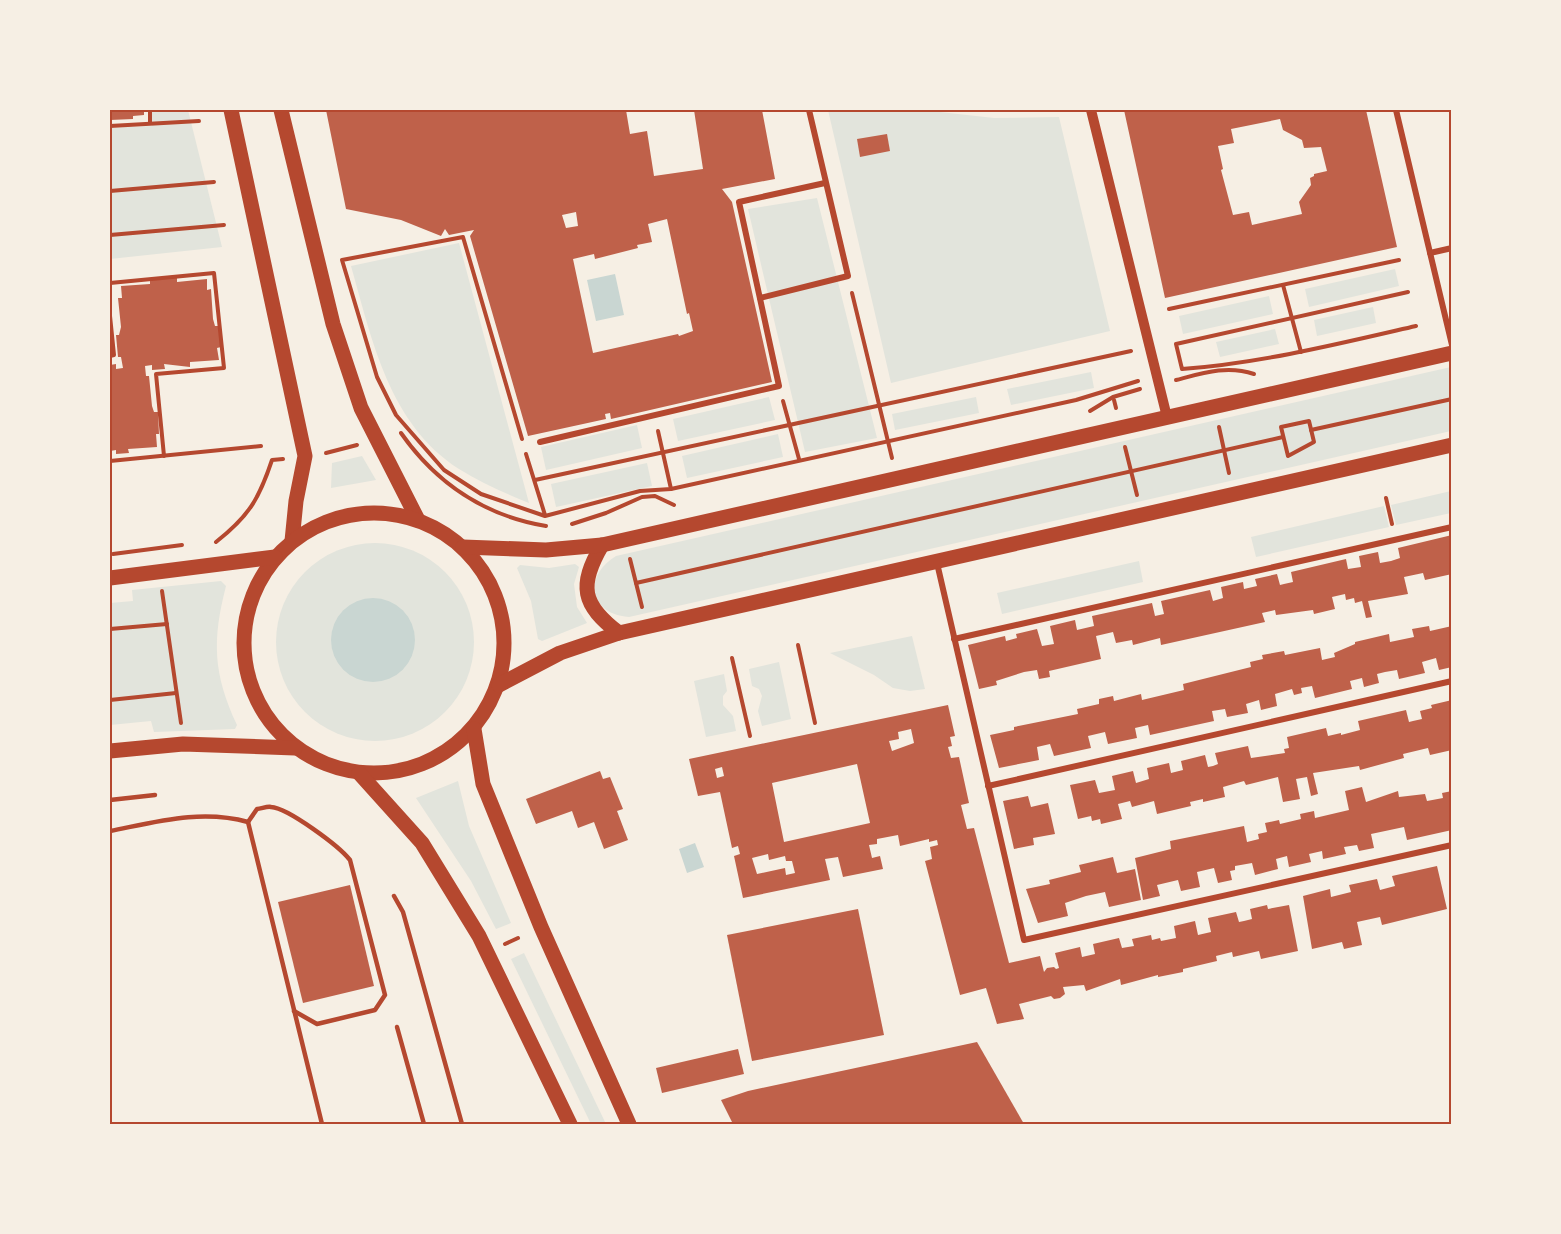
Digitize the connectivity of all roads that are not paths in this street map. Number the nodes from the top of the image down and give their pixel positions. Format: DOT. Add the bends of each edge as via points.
graph roads {
  1 [pos="231,110"];
  2 [pos="281,110"];
  3 [pos="809,110"];
  4 [pos="1091,110"];
  5 [pos="1396,110"];
  6 [pos="825,183"];
  7 [pos="1452,248"];
  8 [pos="1430,253"];
  9 [pos="760,298"];
  10 [pos="1452,345"];
  11 [pos="1452,353"];
  12 [pos="1167,417"];
  13 [pos="540,442"];
  14 [pos="1452,446"];
  15 [pos="418,520"];
  16 [pos="1452,527"];
  17 [pos="292,541"];
  18 [pos="602,546"];
  19 [pos="463,547"];
  20 [pos="275,557"];
  21 [pos="936,560"];
  22 [pos="110,578"];
  23 [pos="619,633"];
  24 [pos="954,639"];
  25 [pos="1452,681"];
  26 [pos="499,685"];
  27 [pos="474,729"];
  28 [pos="295,748"];
  29 [pos="110,751"];
  30 [pos="359,773"];
  31 [pos="988,786"];
  32 [pos="155,795"];
  33 [pos="110,800"];
  34 [pos="248,822"];
  35 [pos="110,831"];
  36 [pos="1452,844"];
  37 [pos="394,896"];
  38 [pos="294,1011"];
  39 [pos="397,1027"];
  40 [pos="322,1125"];
  41 [pos="424,1125"];
  42 [pos="462,1125"];
  43 [pos="570,1125"];
  44 [pos="629,1125"];
  1 -- 17 [label="main road" via="305,456"];
  2 -- 15 [label="main road" via="333,324 361,408"];
  3 -- 6 [label="street"];
  4 -- 12 [label="street"];
  5 -- 8 [label="street"];
  6 -- 9 [label="street" via="739,202"];
  6 -- 9 [label="street" via="848,276"];
  7 -- 8 [label="street"];
  8 -- 10 [label="street"];
  9 -- 13 [label="street" via="780,386"];
  11 -- 12 [label="main road"];
  12 -- 18 [label="main road"];
  14 -- 21 [label="main road"];
  15 -- 17 [label="main road" via="376,512 332,519"];
  15 -- 19 [label="main road"];
  16 -- 24 [label="street"];
  17 -- 20 [label="main road"];
  18 -- 19 [label="main road" via="546,550"];
  18 -- 23 [label="main road" via="593,560 586,596 592,609"];
  19 -- 26 [label="main road" via="488,579 501,609 505,642"];
  20 -- 22 [label="main road"];
  20 -- 28 [label="main road" via="251,596 242,644 249,683 265,717"];
  21 -- 23 [label="main road"];
  21 -- 24 [label="street"];
  23 -- 26 [label="main road" via="560,653"];
  24 -- 31 [label="street"];
  25 -- 31 [label="street"];
  26 -- 27 [label="main road"];
  27 -- 30 [label="main road" via="447,753 406,770"];
  27 -- 44 [label="main road" via="483,784"];
  28 -- 29 [label="main road" via="183,744"];
  28 -- 30 [label="main road" via="325,765"];
  30 -- 43 [label="main road" via="422,843 478,936"];
  31 -- 36 [label="street" via="1024,940"];
  32 -- 33 [label="lane"];
  34 -- 35 [label="lane" via="227,816 192,816"];
  34 -- 38 [label="lane"];
  34 -- 38 [label="lane" via="257,809 272,806 339,846 350,860 385,995 375,1010 317,1024"];
  37 -- 42 [label="lane" via="403,912"];
  38 -- 40 [label="lane"];
  39 -- 41 [label="lane"];
}
